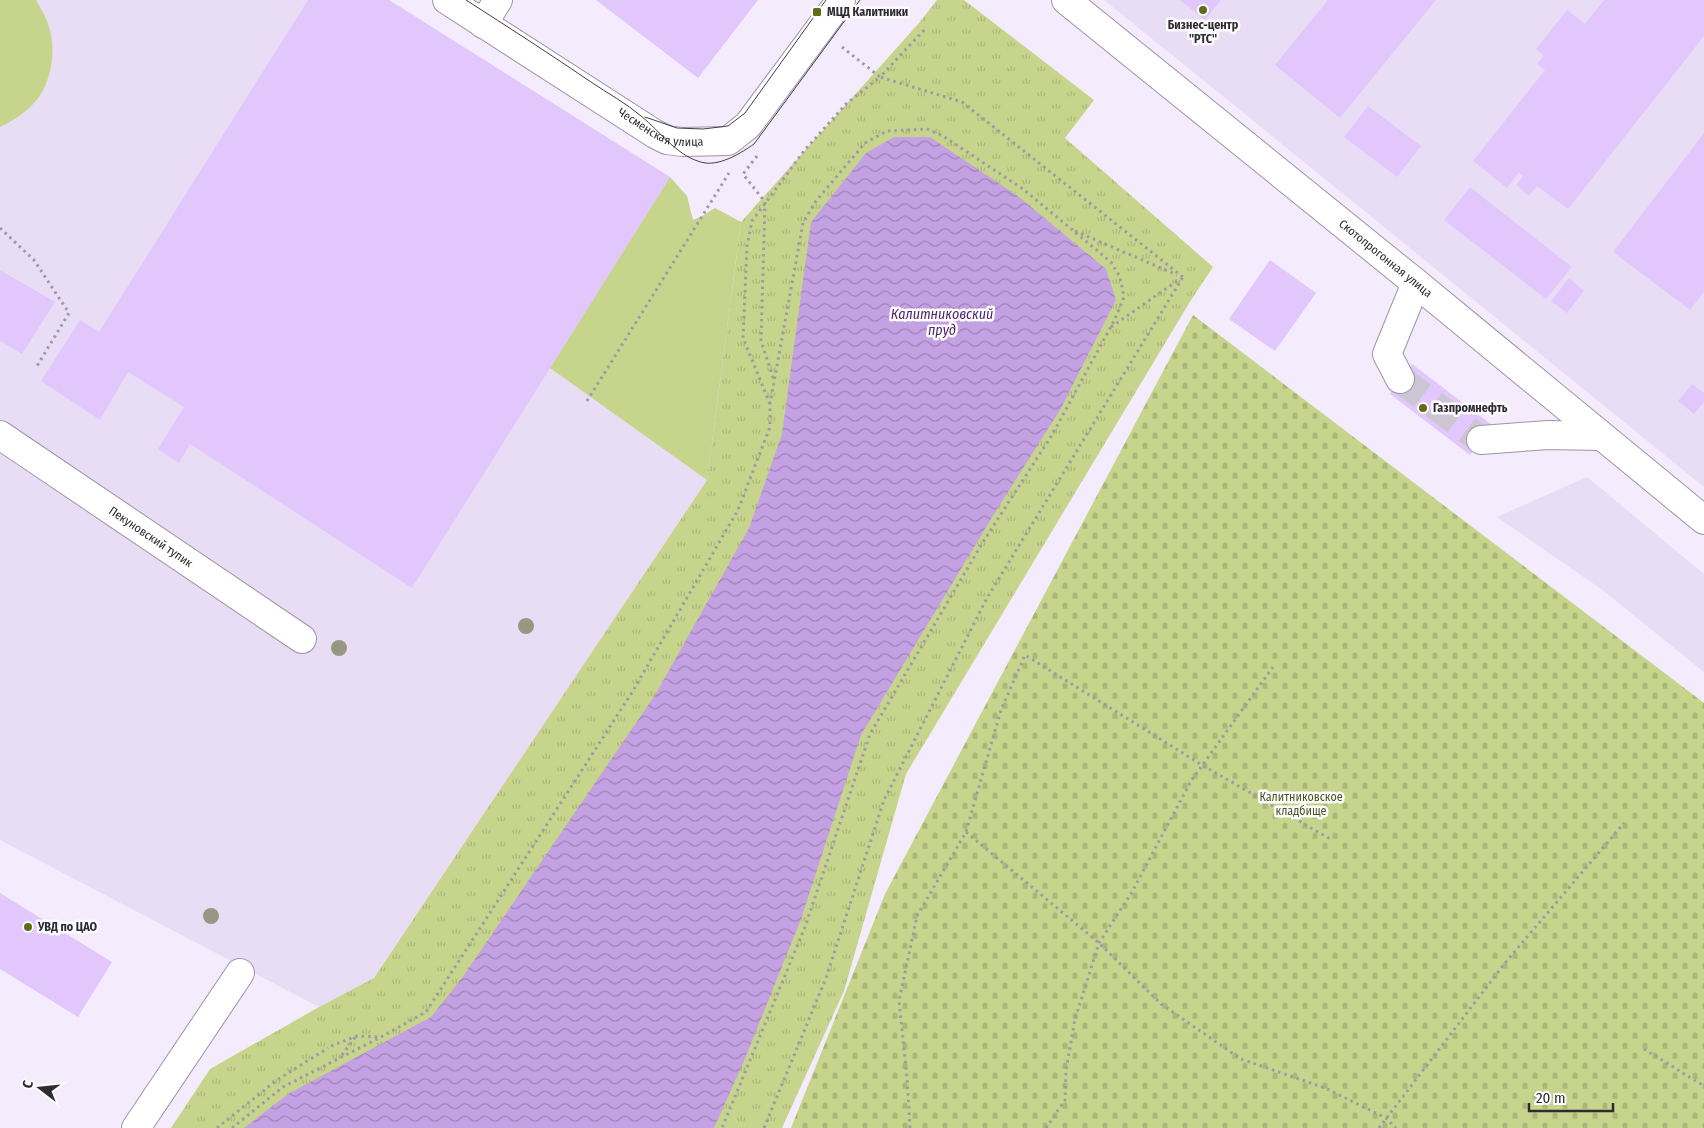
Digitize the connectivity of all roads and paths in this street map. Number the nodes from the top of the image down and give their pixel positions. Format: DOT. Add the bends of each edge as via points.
graph roads {
  1 [pos="446,0"];
  2 [pos="498,0"];
  3 [pos="841,0"];
  4 [pos="1066,0"];
  5 [pos="483,24"];
  6 [pos="926,28"];
  7 [pos="841,46"];
  8 [pos="880,77"];
  9 [pos="729,173"];
  10 [pos="743,174"];
  11 [pos="765,202"];
  12 [pos="0,228"];
  13 [pos="1071,230"];
  14 [pos="1183,277"];
  15 [pos="1416,283"];
  16 [pos="1111,327"];
  17 [pos="37,366"];
  18 [pos="1400,379"];
  19 [pos="774,380"];
  20 [pos="587,401"];
  21 [pos="770,404"];
  22 [pos="0,435"];
  23 [pos="1601,436"];
  24 [pos="1481,440"];
  25 [pos="1704,520"];
  26 [pos="302,639"];
  27 [pos="1273,667"];
  28 [pos="1202,766"];
  29 [pos="1624,823"];
  30 [pos="966,832"];
  31 [pos="1332,840"];
  32 [pos="1099,943"];
  33 [pos="240,973"];
  34 [pos="357,1036"];
  35 [pos="381,1037"];
  36 [pos="1644,1049"];
  37 [pos="340,1057"];
  38 [pos="1704,1086"];
  39 [pos="1386,1118"];
  40 [pos="136,1128"];
  41 [pos="217,1128"];
  42 [pos="232,1128"];
  43 [pos="722,1128"];
  44 [pos="764,1128"];
  45 [pos="910,1128"];
  46 [pos="1046,1128"];
  47 [pos="1379,1128"];
  48 [pos="1396,1128"];
  1 -- 5 [label="street, Чесменская улица"];
  2 -- 5 [label="street"];
  3 -- 5 [label="street, Чесменская улица" via="748,126 728,141 667,140"];
  4 -- 15 [label="street, Скотопрогонная улица"];
  6 -- 8 [label="path"];
  7 -- 8 [label="path"];
  8 -- 11 [label="path" via="846,104"];
  8 -- 14 [label="path" via="962,102"];
  9 -- 20 [label="path"];
  10 -- 11 [label="path"];
  11 -- 19 [label="path" via="761,341"];
  11 -- 21 [label="path" via="752,221 747,246 743,338"];
  12 -- 17 [label="path" via="34,260 68,313"];
  13 -- 14 [label="path"];
  13 -- 16 [label="path" via="1111,262 1120,277 1124,297"];
  13 -- 19 [label="path" via="1023,190 944,136 927,129 887,131 865,143 816,201 803,223"];
  14 -- 16 [label="path"];
  14 -- 44 [label="path" via="987,598 884,800 826,978"];
  15 -- 18 [label="street" via="1386,354"];
  15 -- 23 [label="street, Скотопрогонная улица"];
  16 -- 43 [label="path" via="1052,435 982,542 870,734 805,927"];
  19 -- 21 [label="path"];
  21 -- 35 [label="path" via="770,427 738,510 631,694 426,1012"];
  22 -- 26 [label="street, Пекуновский тупик"];
  23 -- 24 [label="street" via="1548,435"];
  23 -- 25 [label="street, Скотопрогонная улица"];
  27 -- 28 [label="path"];
  28 -- 30 [label="path" via="1025,655 1000,710"];
  28 -- 31 [label="path"];
  28 -- 32 [label="path" via="1132,892"];
  29 -- 39 [label="path" via="1504,964"];
  30 -- 32 [label="path"];
  30 -- 45 [label="path" via="917,916 899,1001"];
  32 -- 39 [label="path" via="1161,1004 1241,1059 1326,1088"];
  32 -- 46 [label="path" via="1075,1019 1066,1070 1065,1100"];
  33 -- 40 [label="street"];
  34 -- 35 [label="path"];
  34 -- 37 [label="path"];
  34 -- 41 [label="path" via="329,1047 278,1080"];
  35 -- 37 [label="path"];
  36 -- 38 [label="path"];
  37 -- 42 [label="path" via="283,1088"];
  39 -- 47 [label="path"];
  39 -- 48 [label="path"];
}
